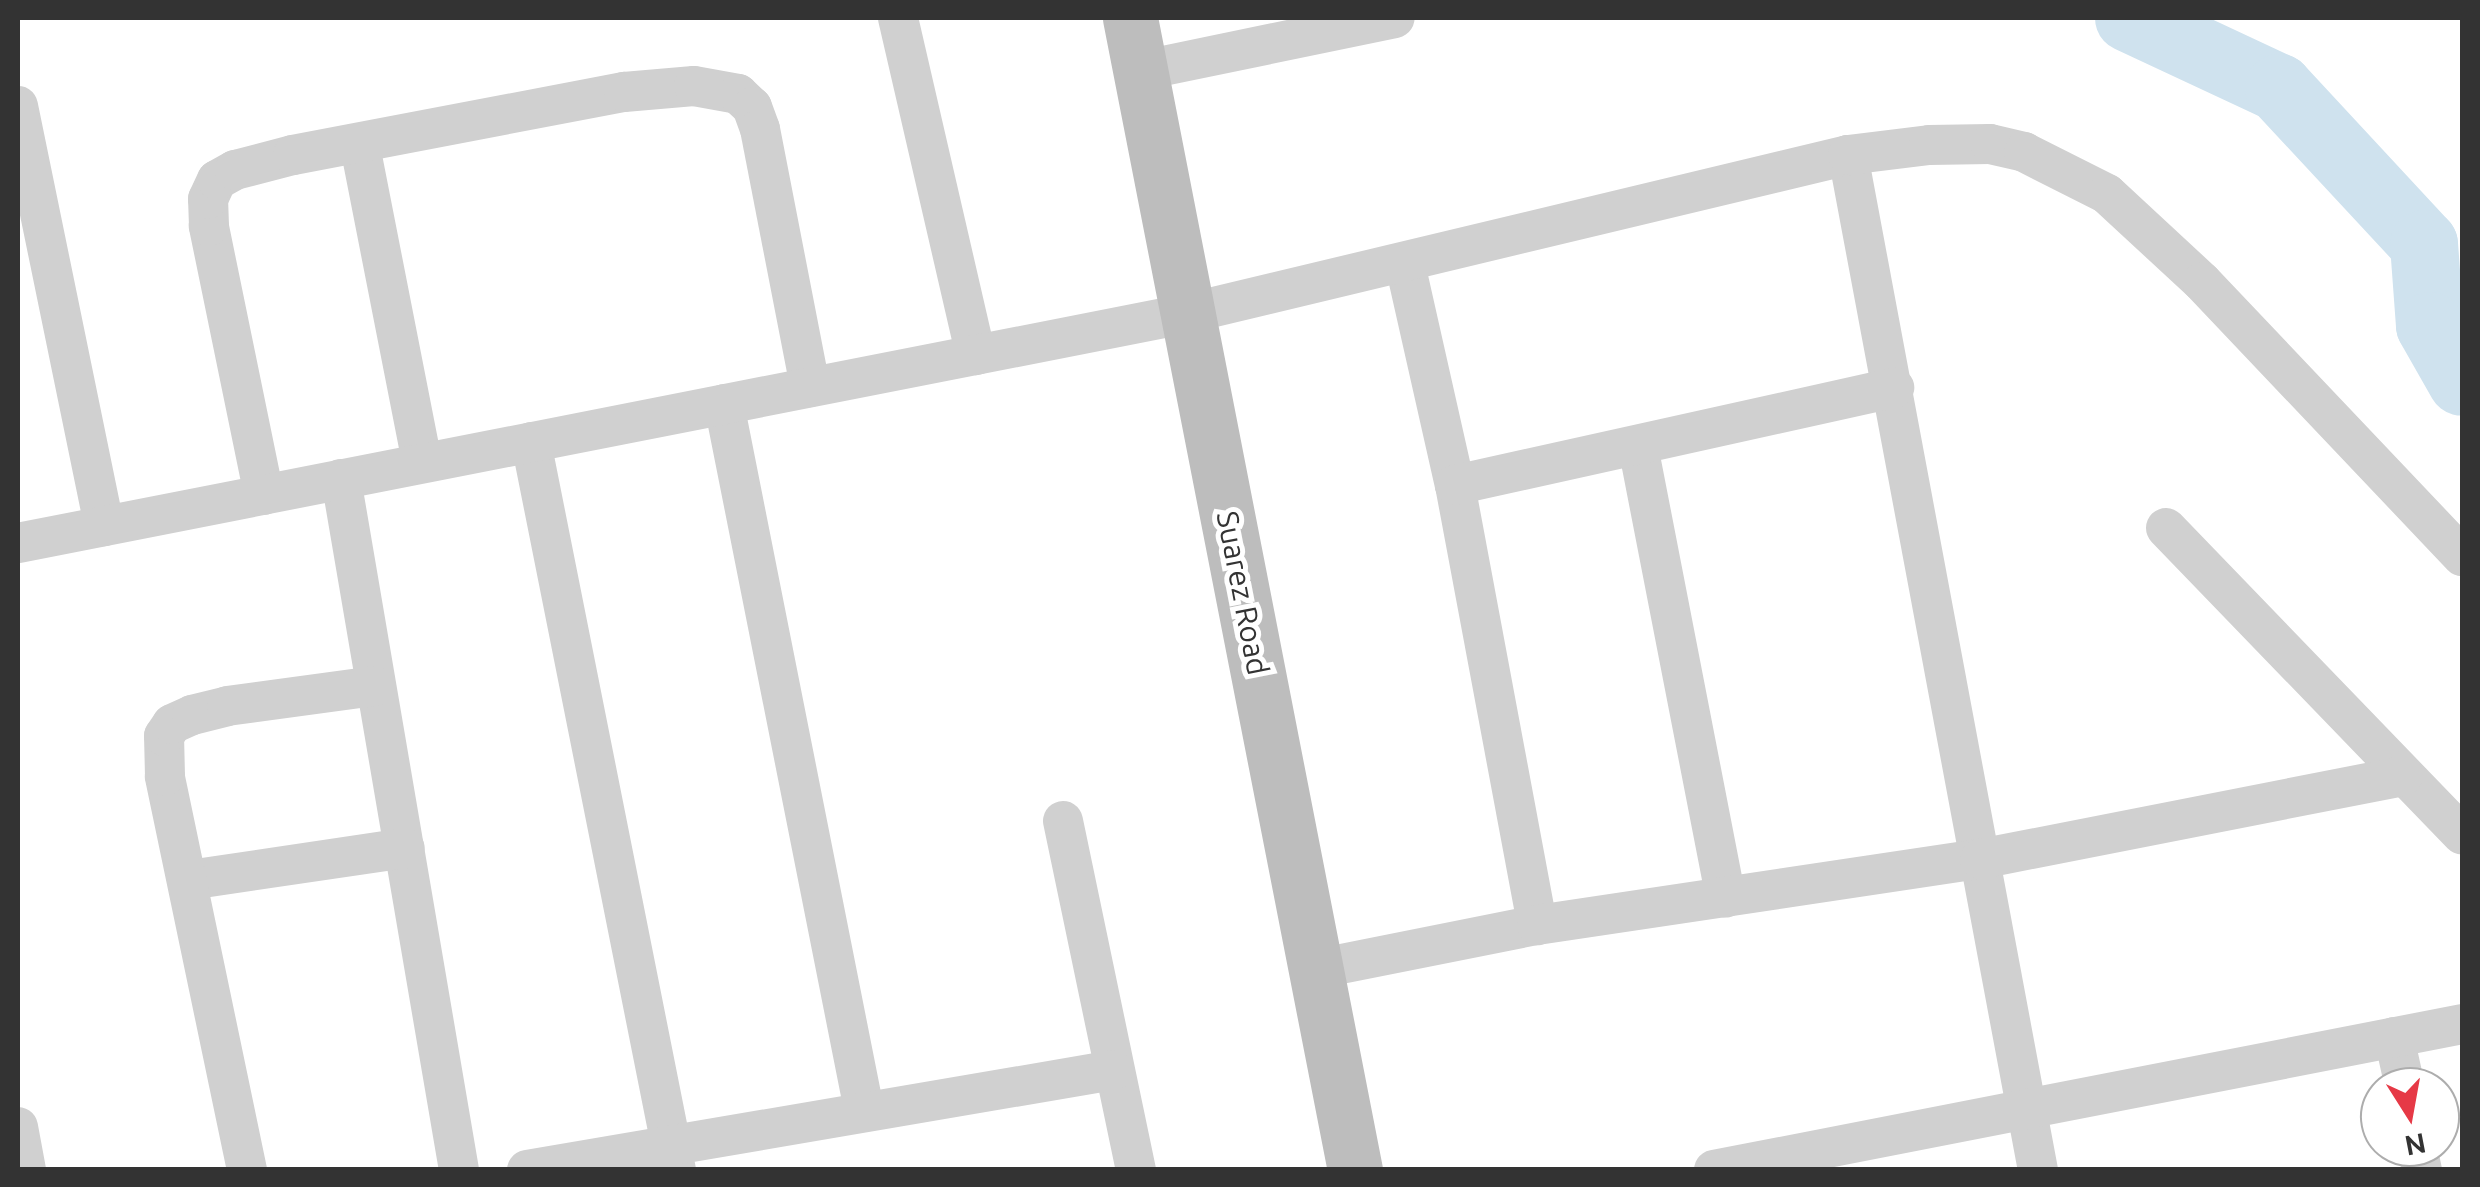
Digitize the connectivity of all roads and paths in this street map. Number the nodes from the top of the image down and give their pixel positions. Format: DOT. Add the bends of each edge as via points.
graph roads {
  1 [pos="898,18"];
  2 [pos="1130,18"];
  3 [pos="1386,18"];
  4 [pos="1139,71"];
  5 [pos="18,106"];
  6 [pos="360,146"];
  7 [pos="1848,155"];
  8 [pos="1405,264"];
  9 [pos="1189,312"];
  10 [pos="976,354"];
  11 [pos="810,388"];
  12 [pos="1894,388"];
  13 [pos="724,404"];
  14 [pos="531,442"];
  15 [pos="1638,446"];
  16 [pos="422,464"];
  17 [pos="341,479"];
  18 [pos="1455,485"];
  19 [pos="264,495"];
  20 [pos="104,526"];
  21 [pos="2166,528"];
  22 [pos="18,543"];
  23 [pos="2462,556"];
  24 [pos="375,686"];
  25 [pos="2403,776"];
  26 [pos="1063,821"];
  27 [pos="2462,835"];
  28 [pos="406,848"];
  29 [pos="1980,859"];
  30 [pos="189,880"];
  31 [pos="1726,897"];
  32 [pos="1537,925"];
  33 [pos="1316,969"];
  34 [pos="2462,1024"];
  35 [pos="2394,1037"];
  36 [pos="2401,1067"];
  37 [pos="1114,1070"];
  38 [pos="2025,1109"];
  39 [pos="864,1110"];
  40 [pos="18,1127"];
  41 [pos="673,1156"];
  42 [pos="26,1170"];
  43 [pos="247,1170"];
  44 [pos="460,1170"];
  45 [pos="527,1170"];
  46 [pos="1136,1170"];
  47 [pos="1355,1170"];
  48 [pos="1714,1170"];
  49 [pos="2038,1170"];
  1 -- 10 [label="street"];
  2 -- 4 [label="street, Suarez Road"];
  3 -- 4 [label="street"];
  4 -- 9 [label="street, Suarez Road"];
  5 -- 20 [label="street"];
  6 -- 11 [label="street" via="624,92 694,86 738,94 760,129"];
  6 -- 16 [label="street"];
  6 -- 19 [label="street" via="235,170 216,180 208,199"];
  7 -- 8 [label="street"];
  7 -- 12 [label="street"];
  7 -- 23 [label="street" via="1990,144 2024,152 2107,194 2202,282"];
  8 -- 9 [label="street"];
  8 -- 18 [label="street"];
  9 -- 10 [label="street"];
  9 -- 33 [label="street, Suarez Road"];
  10 -- 11 [label="street"];
  11 -- 13 [label="street"];
  12 -- 15 [label="street"];
  12 -- 29 [label="street"];
  13 -- 14 [label="street"];
  13 -- 39 [label="street"];
  14 -- 16 [label="street"];
  14 -- 41 [label="street"];
  15 -- 18 [label="street"];
  15 -- 31 [label="street"];
  16 -- 17 [label="street"];
  17 -- 19 [label="street"];
  17 -- 24 [label="street"];
  18 -- 32 [label="street"];
  19 -- 20 [label="street"];
  20 -- 22 [label="street"];
  21 -- 25 [label="street"];
  24 -- 28 [label="street"];
  24 -- 30 [label="street" via="227,706 172,724 161,752"];
  25 -- 27 [label="street"];
  25 -- 29 [label="street"];
  26 -- 37 [label="street"];
  28 -- 30 [label="street"];
  28 -- 44 [label="street"];
  29 -- 31 [label="street"];
  29 -- 38 [label="street"];
  30 -- 43 [label="street"];
  31 -- 32 [label="street"];
  32 -- 33 [label="street"];
  33 -- 47 [label="street, Suarez Road"];
  34 -- 35 [label="street"];
  35 -- 36 [label="street"];
  35 -- 38 [label="street"];
  37 -- 39 [label="street"];
  37 -- 46 [label="street"];
  38 -- 48 [label="street"];
  38 -- 49 [label="street"];
  39 -- 41 [label="street"];
  40 -- 42 [label="street"];
  41 -- 45 [label="street"];
}
